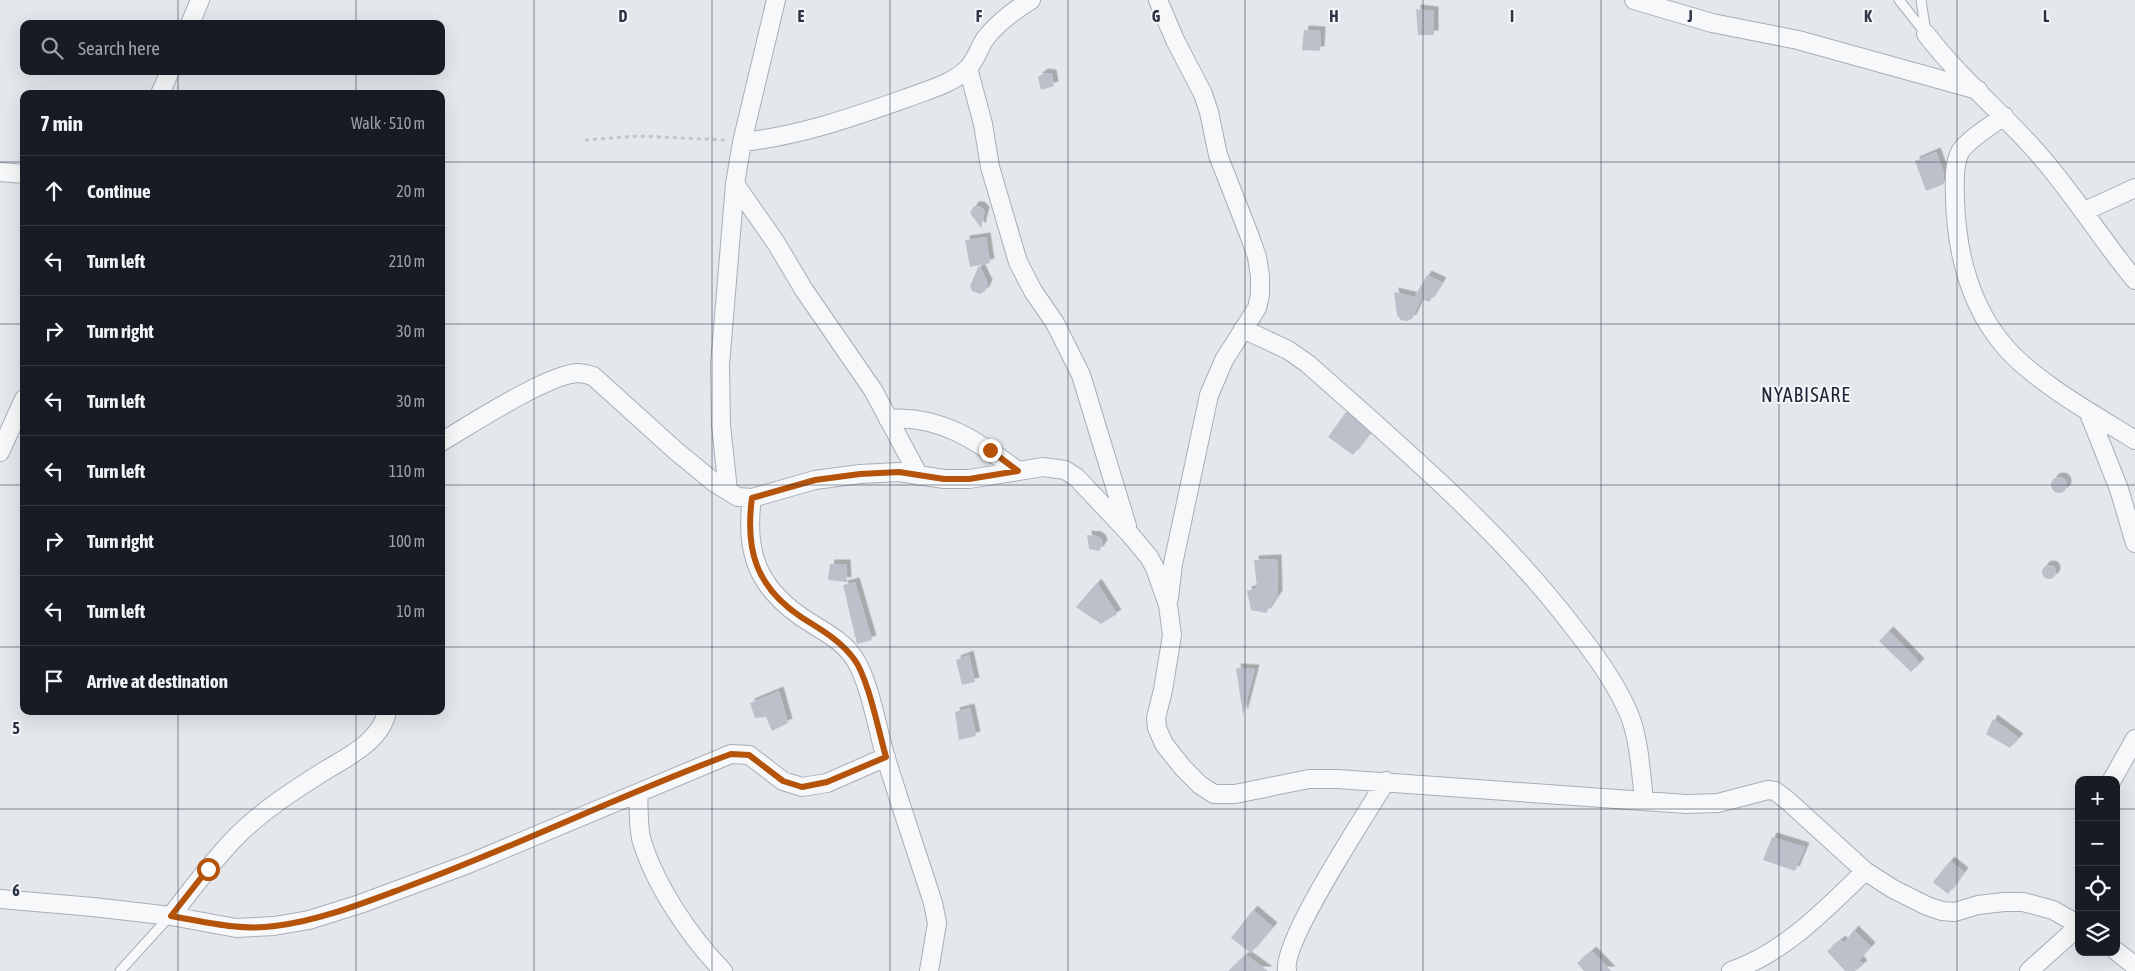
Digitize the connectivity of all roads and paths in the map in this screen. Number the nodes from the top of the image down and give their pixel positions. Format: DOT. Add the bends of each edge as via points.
graph roads {
  1 [pos="200,0"];
  2 [pos="776,0"];
  3 [pos="1031,0"];
  4 [pos="1158,0"];
  5 [pos="1634,0"];
  6 [pos="1898,0"];
  7 [pos="1920,0"];
  8 [pos="192,20"];
  9 [pos="1926,34"];
  10 [pos="968,68"];
  11 [pos="168,75"];
  12 [pos="162,90"];
  13 [pos="1978,90"];
  14 [pos="2004,116"];
  15 [pos="585,140"];
  16 [pos="742,142"];
  17 [pos="0,172"];
  18 [pos="20,174"];
  19 [pos="735,184"];
  20 [pos="2135,188"];
  21 [pos="2085,211"];
  22 [pos="2135,280"];
  23 [pos="1243,329"];
  24 [pos="20,407"];
  25 [pos="2088,411"];
  26 [pos="888,418"];
  27 [pos="445,440"];
  28 [pos="2135,440"];
  29 [pos="0,452"];
  30 [pos="1018,471"];
  31 [pos="920,476"];
  32 [pos="728,491"];
  33 [pos="752,498"];
  34 [pos="1128,532"];
  35 [pos="2135,543"];
  36 [pos="1168,605"];
  37 [pos="386,715"];
  38 [pos="2135,739"];
  39 [pos="886,757"];
  40 [pos="2114,776"];
  41 [pos="1386,781"];
  42 [pos="638,793"];
  43 [pos="1644,800"];
  44 [pos="1866,871"];
  45 [pos="0,899"];
  46 [pos="171,916"];
  47 [pos="2075,923"];
  48 [pos="2075,929"];
  49 [pos="2120,954"];
  50 [pos="2135,966"];
  51 [pos="120,971"];
  52 [pos="723,971"];
  53 [pos="929,971"];
  54 [pos="1287,971"];
  55 [pos="1731,971"];
  56 [pos="2029,971"];
  1 -- 8 [label="street"];
  2 -- 16 [label="street"];
  3 -- 10 [label="street" via="1008,14 985,39"];
  4 -- 23 [label="street" via="1203,94 1224,175 1257,257 1260,300"];
  5 -- 13 [label="street" via="1712,23 1798,40"];
  6 -- 9 [label="lane"];
  7 -- 9 [label="lane"];
  9 -- 13 [label="street" via="1941,54"];
  10 -- 16 [label="street" via="930,89 835,122 773,139"];
  10 -- 34 [label="street" via="990,167 1018,262 1055,323 1081,375"];
  11 -- 12 [label="street"];
  13 -- 14 [label="street"];
  14 -- 21 [label="street"];
  14 -- 25 [label="street" via="1961,151 1954,174 1956,227 1965,274 1984,319 2006,349 2041,379"];
  15 -- 16 [label="path" via="638,136"];
  16 -- 19 [label="street"];
  17 -- 18 [label="street"];
  19 -- 26 [label="street" via="873,390"];
  19 -- 32 [label="street" via="720,365 721,425"];
  20 -- 21 [label="street"];
  21 -- 22 [label="street"];
  23 -- 36 [label="street" via="1224,360 1209,395 1173,564"];
  23 -- 43 [label="street" via="1288,350 1308,364 1475,516 1556,604 1616,688 1630,716"];
  24 -- 29 [label="street"];
  25 -- 28 [label="street"];
  25 -- 35 [label="street" via="2120,489"];
  26 -- 30 [label="street" via="915,418 948,428 990,450"];
  26 -- 31 [label="street"];
  27 -- 32 [label="street" via="554,379 578,373 594,376 676,452"];
  30 -- 31 [label="street" via="969,479"];
  30 -- 34 [label="street" via="1043,467 1065,470 1086,486"];
  31 -- 33 [label="street" via="899,472 860,474 815,480"];
  32 -- 33 [label="street" via="738,497"];
  33 -- 39 [label="street" via="748,523 753,559 768,586 780,599 799,616 835,638 855,660 864,679"];
  34 -- 36 [label="street" via="1149,557"];
  36 -- 41 [label="street" via="1170,648 1156,723 1164,744 1200,785 1214,794 1235,794 1309,779"];
  37 -- 46 [label="street" via="376,734 361,748 274,805 235,838"];
  38 -- 40 [label="street"];
  39 -- 42 [label="street" via="827,782 802,787 783,781 749,755 731,754"];
  39 -- 53 [label="street" via="937,923"];
  41 -- 43 [label="street"];
  41 -- 54 [label="street" via="1292,942"];
  42 -- 46 [label="street" via="468,864 309,920 236,928"];
  42 -- 52 [label="street" via="641,838 660,883 685,924"];
  43 -- 44 [label="street" via="1718,803 1761,791 1775,791"];
  44 -- 47 [label="street" via="1893,889 1942,911 2023,902 2053,910"];
  44 -- 55 [label="street" via="1776,949 1750,965"];
  45 -- 46 [label="street"];
  46 -- 51 [label="lane"];
  48 -- 56 [label="street"];
  49 -- 50 [label="street"];
}
